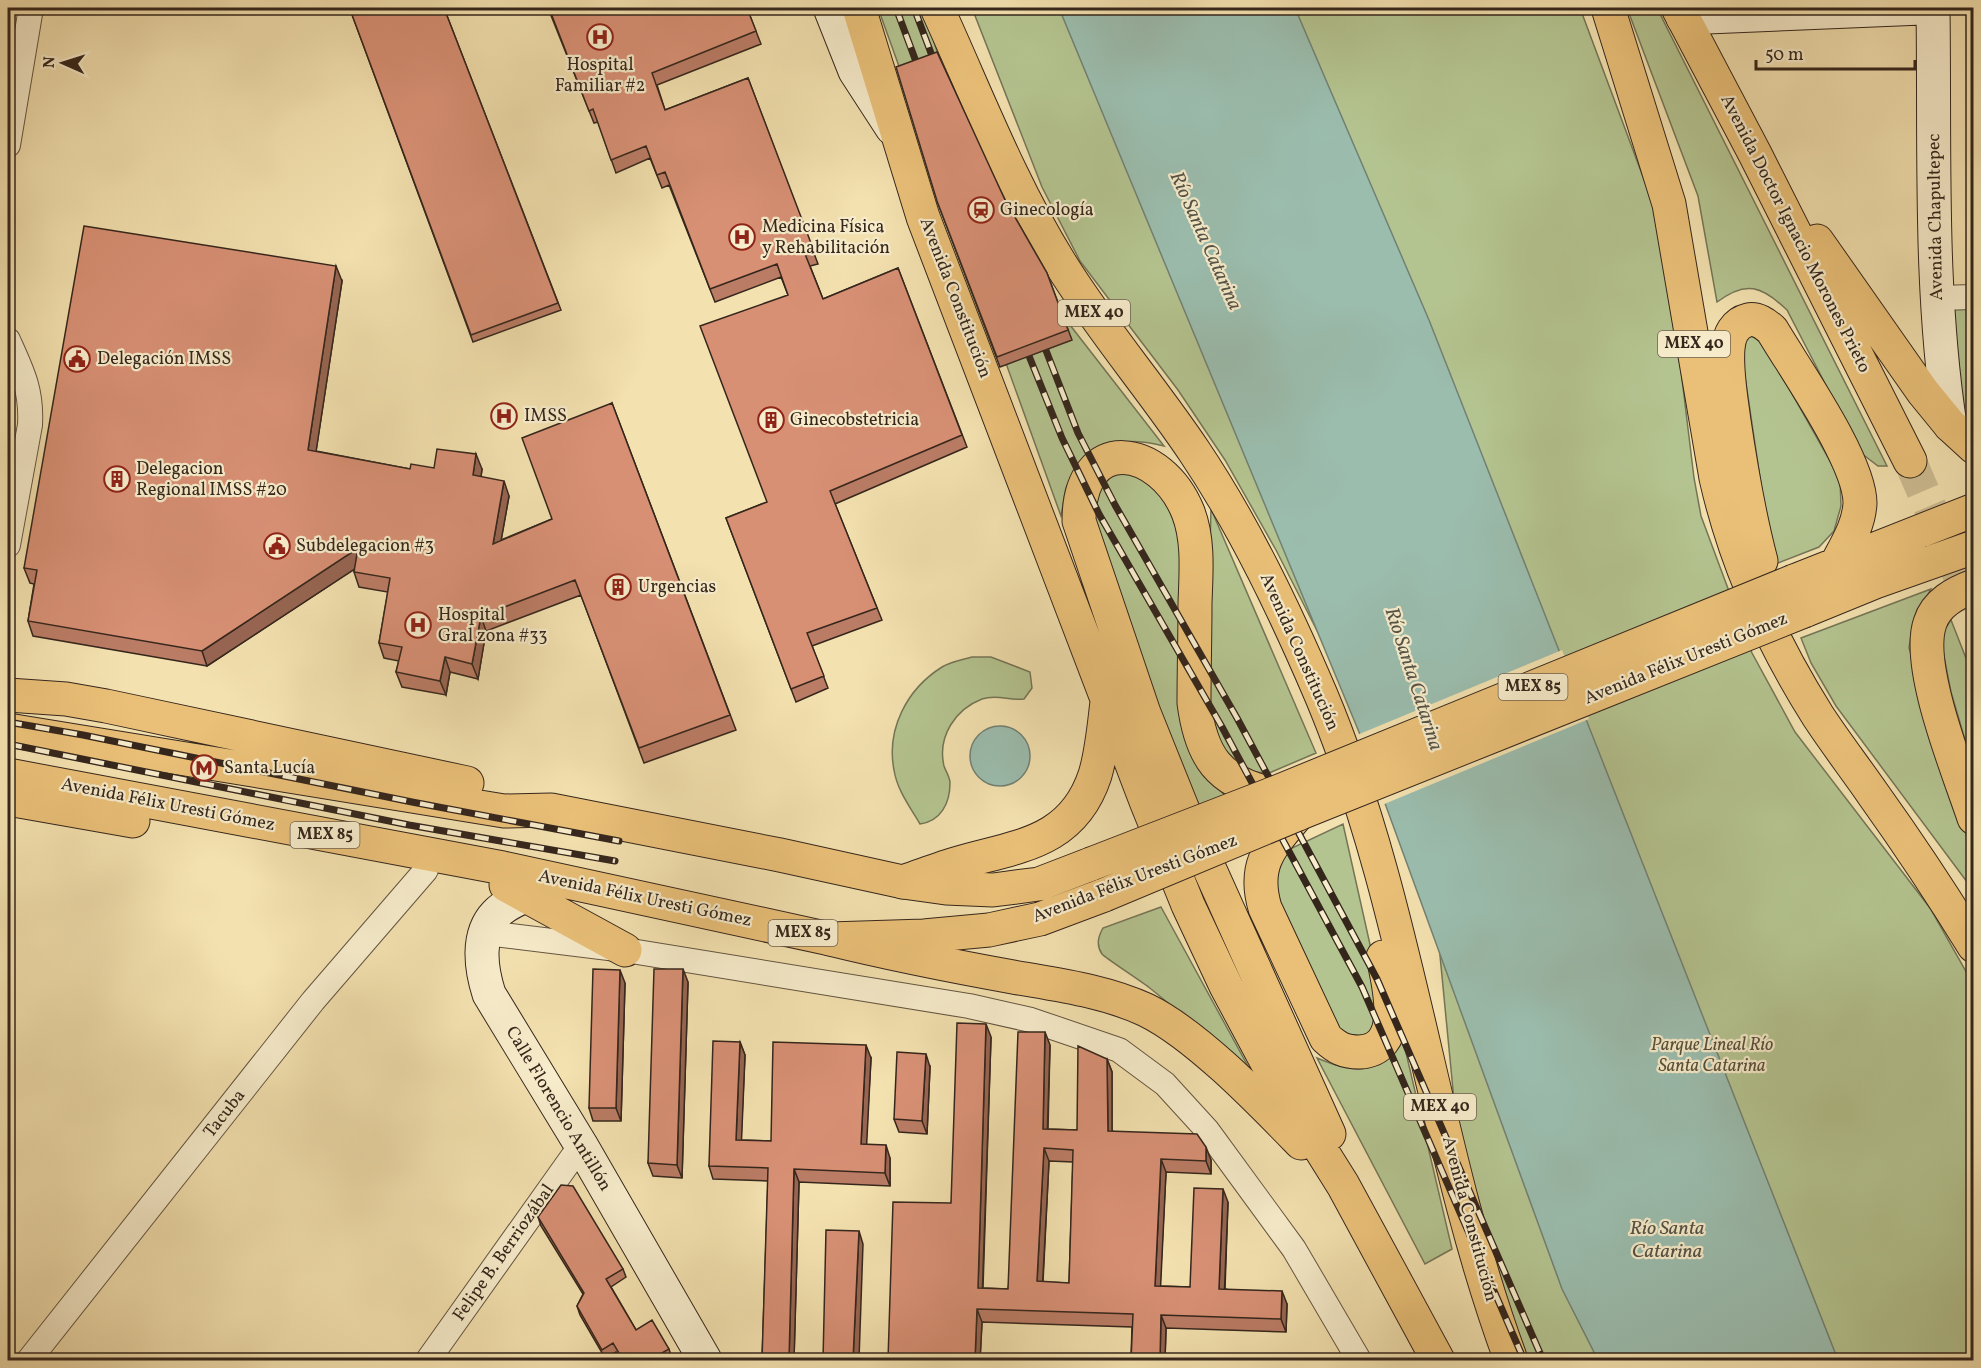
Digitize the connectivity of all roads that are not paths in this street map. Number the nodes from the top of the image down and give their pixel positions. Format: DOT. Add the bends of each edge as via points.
graph roads {
  1 [pos="31,8"];
  2 [pos="830,8"];
  3 [pos="859,8"];
  4 [pos="937,8"];
  5 [pos="1608,8"];
  6 [pos="1920,8"];
  7 [pos="1933,8"];
  8 [pos="1680,13"];
  9 [pos="898,136"];
  10 [pos="8,145"];
  11 [pos="1755,154"];
  12 [pos="1974,297"];
  13 [pos="1937,298"];
  14 [pos="8,340"];
  15 [pos="1962,436"];
  16 [pos="1910,461"];
  17 [pos="1974,510"];
  18 [pos="8,545"];
  19 [pos="1974,547"];
  20 [pos="1837,563"];
  21 [pos="1974,586"];
  22 [pos="1794,675"];
  23 [pos="8,695"];
  24 [pos="1107,700"];
  25 [pos="8,730"];
  26 [pos="8,775"];
  27 [pos="1272,794"];
  28 [pos="8,799"];
  29 [pos="550,810"];
  30 [pos="1298,814"];
  31 [pos="1974,818"];
  32 [pos="1376,851"];
  33 [pos="426,870"];
  34 [pos="903,882"];
  35 [pos="512,883"];
  36 [pos="486,933"];
  37 [pos="830,939"];
  38 [pos="1974,946"];
  39 [pos="625,950"];
  40 [pos="581,1145"];
  41 [pos="1343,1185"];
  42 [pos="29,1360"];
  43 [pos="428,1360"];
  44 [pos="705,1360"];
  45 [pos="1359,1360"];
  46 [pos="1438,1360"];
  47 [pos="1511,1360"];
  1 -- 10 [label="street"];
  2 -- 9 [label="street" via="855,71"];
  3 -- 9 [label="main road, Avenida Constitución"];
  4 -- 32 [label="main road, Avenida Constitución / MEX 40" via="1008,163 1059,262 1193,450 1255,555 1322,697"];
  5 -- 22 [label="main road, MEX 40" via="1669,204 1723,509 1747,577"];
  6 -- 8 [label="street"];
  7 -- 13 [label="street, Avenida Chapultepec"];
  8 -- 11 [label="main road, Avenida Doctor Ignacio Morones Prieto"];
  9 -- 24 [label="main road, Avenida Constitución" via="927,227"];
  11 -- 15 [label="main road" via="1923,392"];
  11 -- 16 [label="main road, Avenida Doctor Ignacio Morones Prieto"];
  12 -- 13 [label="street"];
  13 -- 15 [label="street, Avenida Chapultepec" via="1941,369"];
  14 -- 18 [label="street" via="28,386 31,406"];
  17 -- 20 [label="main road, MEX 85"];
  19 -- 30 [label="main road, Avenida Félix Uresti Gómez / MEX 85, bridge" via="1875,582"];
  20 -- 22 [label="main road" via="1858,516 1859,490 1849,461 1772,330 1752,319 1741,322 1732,331 1728,347 1741,472 1761,561"];
  20 -- 27 [label="main road, Avenida Félix Uresti Gómez / MEX 85, bridge"];
  21 -- 31 [label="main road" via="1950,597 1938,608 1930,622 1926,652 1932,686"];
  22 -- 38 [label="main road, MEX 40"];
  23 -- 29 [label="main road" via="66,699 203,726 516,793"];
  24 -- 34 [label="main road" via="1095,775 1072,817 1055,832 1030,844"];
  24 -- 41 [label="main road, Avenida Constitución" via="1184,894 1226,986 1271,1070"];
  25 -- 29 [label="main road, Avenida Félix Uresti Gómez / MEX 85" via="504,811"];
  26 -- 35 [label="main road, Avenida Félix Uresti Gómez / MEX 85"];
  27 -- 34 [label="main road, Avenida Félix Uresti Gómez / MEX 85, bridge" via="1040,884 993,890"];
  27 -- 41 [label="main road" via="1249,788 1225,774 1214,764 1202,740 1194,703 1196,561 1188,512 1166,478 1151,466 1121,457 1107,459 1086,479 1079,500 1079,521 1144,713 1218,891 1310,1088"];
  28 -- 33 [label="main road"];
  29 -- 34 [label="main road, Avenida Félix Uresti Gómez / MEX 85"];
  30 -- 32 [label="main road" via="1265,857 1259,874 1260,890 1326,1038 1336,1048 1348,1052 1378,1045 1388,1032 1392,1015 1376,908"];
  30 -- 37 [label="main road, Avenida Félix Uresti Gómez / MEX 85, bridge" via="1040,919 989,930"];
  32 -- 47 [label="main road, Avenida Constitución / MEX 40" via="1445,1128 1497,1322"];
  33 -- 35 [label="main road"];
  33 -- 42 [label="street, Tacuba" via="313,1001"];
  35 -- 36 [label="street, Calle Florencio Antillón"];
  35 -- 37 [label="main road, Avenida Félix Uresti Gómez / MEX 85" via="562,881"];
  35 -- 39 [label="main road"];
  36 -- 39 [label="street"];
  36 -- 40 [label="street, Calle Florencio Antillón" via="481,971 489,994"];
  37 -- 41 [label="main road" via="908,958 1083,990 1147,1011 1222,1067"];
  39 -- 45 [label="street" via="969,1006 1030,1020 1119,1050 1165,1084 1208,1130 1294,1249"];
  40 -- 43 [label="street, Felipe B. Berriozábal"];
  40 -- 44 [label="street, Calle Florencio Antillón"];
  41 -- 46 [label="main road, Avenida Constitución"];
}
